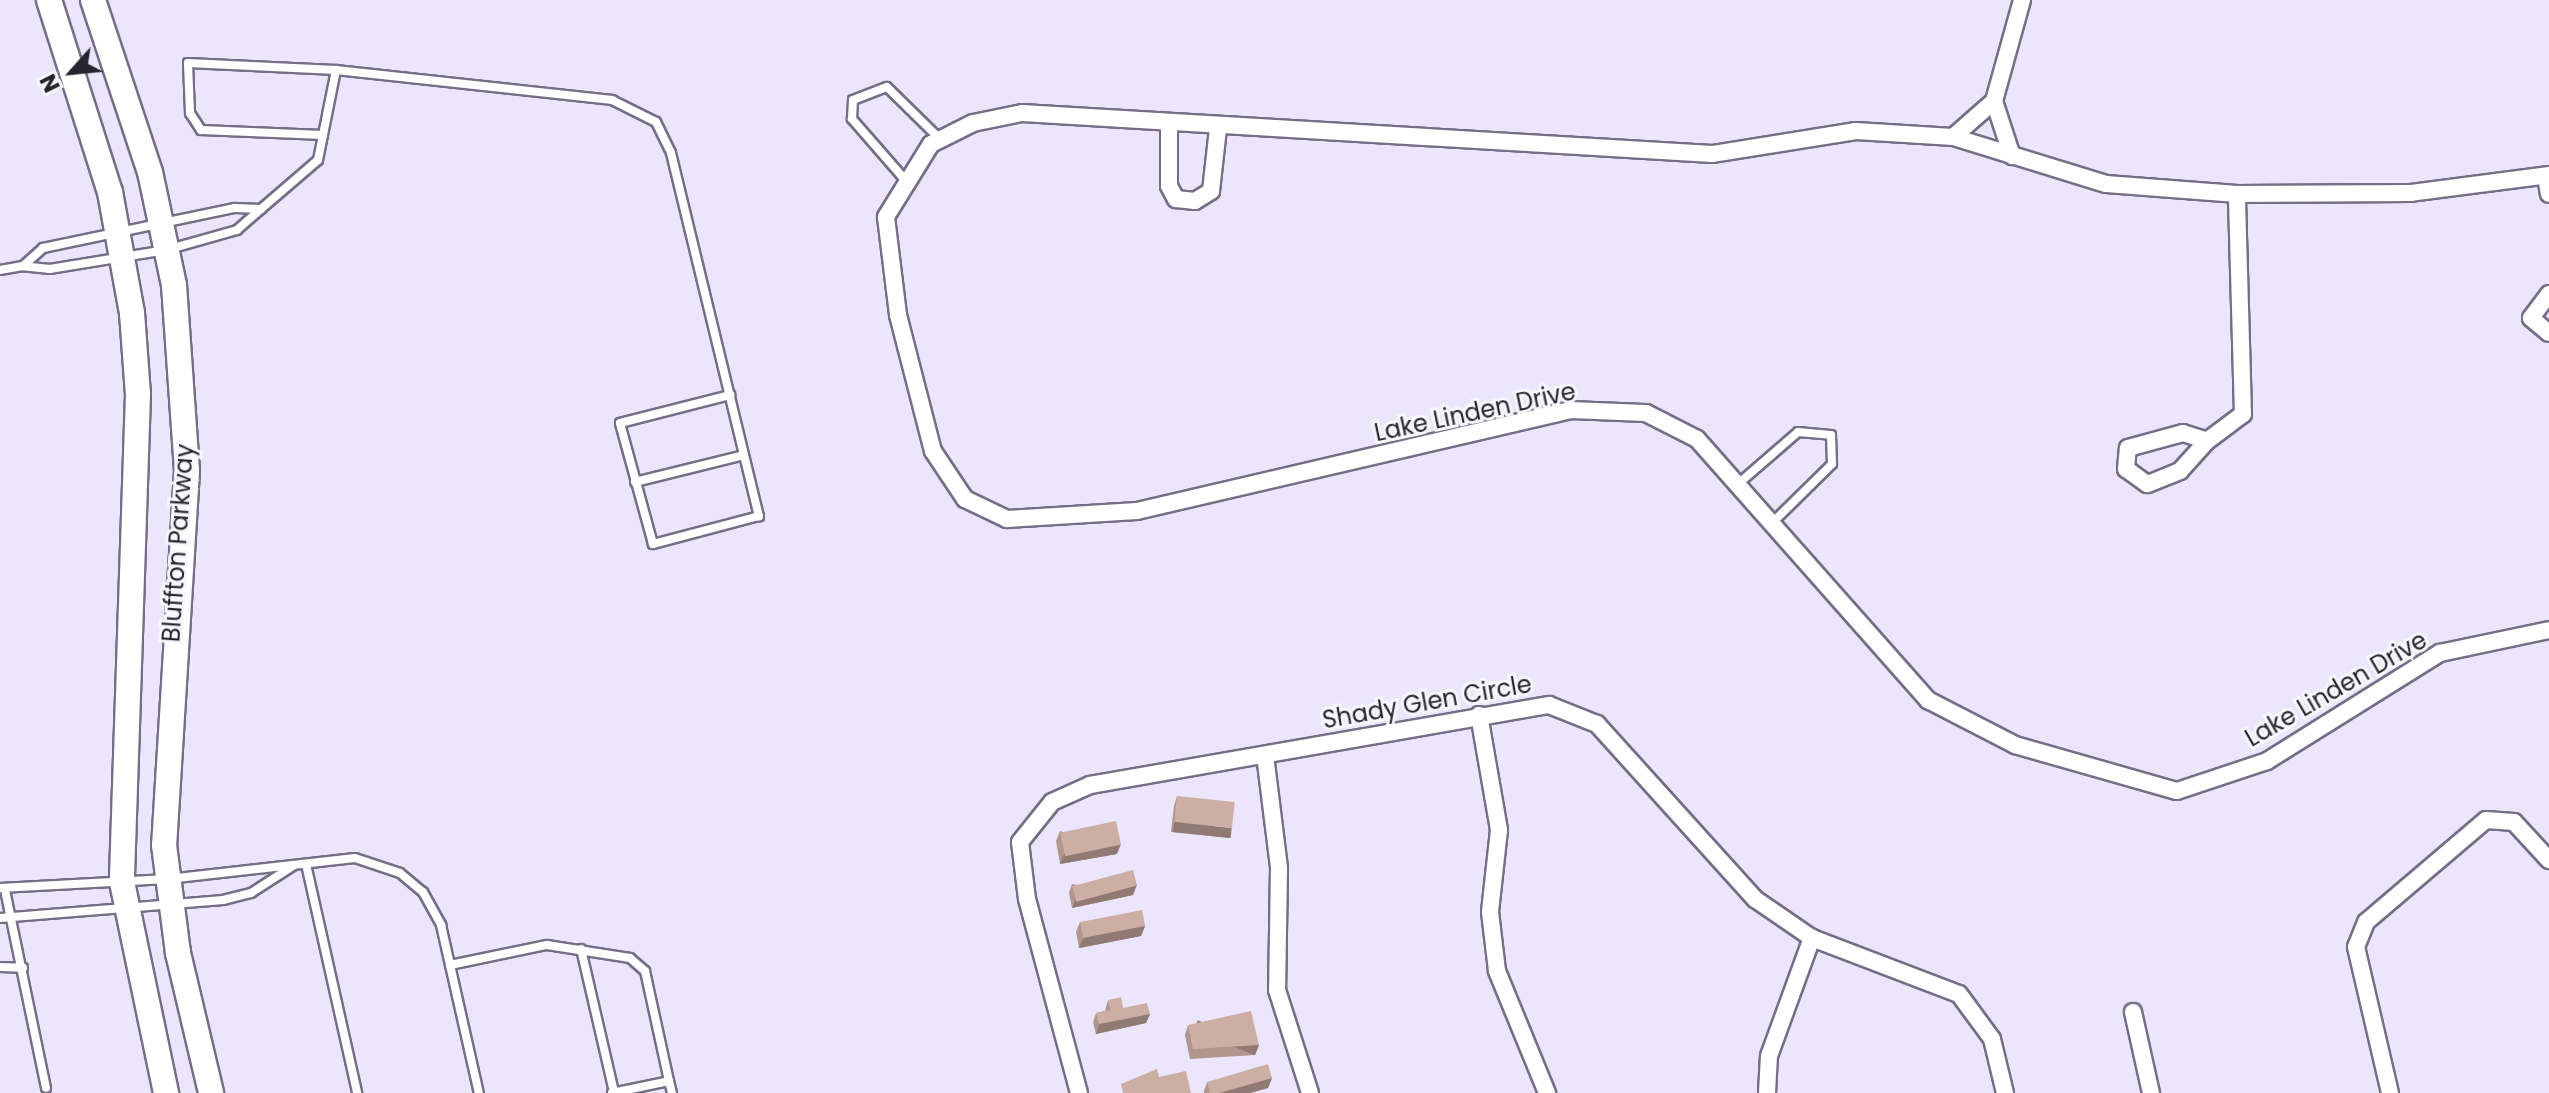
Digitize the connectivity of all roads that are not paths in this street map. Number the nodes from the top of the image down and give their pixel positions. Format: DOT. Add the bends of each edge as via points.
graph roads {
  1 [pos="49,0"];
  2 [pos="93,0"];
  3 [pos="2022,0"];
  4 [pos="336,70"];
  5 [pos="1994,101"];
  6 [pos="1169,127"];
  7 [pos="1218,129"];
  8 [pos="323,135"];
  9 [pos="1953,137"];
  10 [pos="940,139"];
  11 [pos="2012,156"];
  12 [pos="2548,176"];
  13 [pos="908,182"];
  14 [pos="2237,194"];
  15 [pos="2549,194"];
  16 [pos="261,209"];
  17 [pos="160,221"];
  18 [pos="117,229"];
  19 [pos="166,250"];
  20 [pos="122,256"];
  21 [pos="23,266"];
  22 [pos="0,270"];
  23 [pos="2549,294"];
  24 [pos="2549,333"];
  25 [pos="730,395"];
  26 [pos="2207,441"];
  27 [pos="744,455"];
  28 [pos="635,482"];
  29 [pos="1736,485"];
  30 [pos="1770,524"];
  31 [pos="2549,630"];
  32 [pos="1479,715"];
  33 [pos="1265,755"];
  34 [pos="2549,860"];
  35 [pos="295,864"];
  36 [pos="306,864"];
  37 [pos="168,879"];
  38 [pos="122,882"];
  39 [pos="2,889"];
  40 [pos="171,907"];
  41 [pos="126,910"];
  42 [pos="0,918"];
  43 [pos="12,920"];
  44 [pos="1812,938"];
  45 [pos="581,949"];
  46 [pos="450,965"];
  47 [pos="0,967"];
  48 [pos="23,968"];
  49 [pos="2133,1012"];
  50 [pos="669,1081"];
  51 [pos="46,1088"];
  52 [pos="166,1093"];
  53 [pos="211,1093"];
  54 [pos="357,1093"];
  55 [pos="479,1093"];
  56 [pos="613,1093"];
  57 [pos="672,1093"];
  58 [pos="1079,1093"];
  59 [pos="1310,1093"];
  60 [pos="1547,1093"];
  61 [pos="1767,1093"];
  62 [pos="2005,1093"];
  63 [pos="2151,1093"];
  64 [pos="2390,1093"];
  1 -- 18 [label="main road, Bluffton Parkway"];
  2 -- 17 [label="main road, Bluffton Parkway"];
  3 -- 5 [label="street"];
  4 -- 8 [label="lane"];
  4 -- 8 [label="lane" via="188,63 190,113 201,130"];
  4 -- 25 [label="lane" via="612,100 656,122 671,153"];
  5 -- 9 [label="street"];
  5 -- 11 [label="street"];
  6 -- 7 [label="street"];
  6 -- 7 [label="street" via="1169,186 1176,199 1195,201 1211,191"];
  6 -- 10 [label="street" via="1022,113"];
  7 -- 9 [label="street" via="1712,154 1856,131"];
  8 -- 16 [label="lane" via="318,160"];
  9 -- 11 [label="street"];
  10 -- 13 [label="street, Lake Linden Drive"];
  10 -- 13 [label="lane" via="887,87 853,100 852,119"];
  11 -- 14 [label="street" via="2106,184"];
  12 -- 14 [label="street" via="2411,193"];
  12 -- 15 [label="street"];
  13 -- 29 [label="street, Lake Linden Drive" via="886,217 898,315 933,451 965,499 1007,519 1137,511 1570,410 1646,413 1697,439"];
  14 -- 26 [label="street" via="2243,414"];
  16 -- 17 [label="lane"];
  16 -- 19 [label="lane" via="237,230"];
  17 -- 18 [label="lane"];
  17 -- 19 [label="main road, Bluffton Parkway"];
  18 -- 20 [label="main road, Bluffton Parkway"];
  18 -- 21 [label="lane" via="43,248"];
  19 -- 20 [label="lane"];
  19 -- 37 [label="main road, Bluffton Parkway" via="187,471 163,763"];
  20 -- 21 [label="lane" via="50,269"];
  20 -- 38 [label="main road, Bluffton Parkway" via="138,394"];
  21 -- 22 [label="lane"];
  23 -- 24 [label="street" via="2531,318"];
  25 -- 27 [label="lane"];
  25 -- 28 [label="lane" via="620,423"];
  26 -- 26 [label="street" via="2183,433 2128,448 2126,469 2147,484 2180,471"];
  27 -- 28 [label="lane"];
  27 -- 28 [label="lane" via="759,516 653,544"];
  29 -- 30 [label="street, Lake Linden Drive"];
  29 -- 30 [label="lane" via="1798,432 1831,435 1832,464"];
  30 -- 31 [label="street, Lake Linden Drive" via="1928,700 2015,745 2177,791 2267,761 2440,653"];
  32 -- 33 [label="street, Shady Glen Circle"];
  32 -- 44 [label="street, Shady Glen Circle" via="1549,705 1597,724 1755,899"];
  32 -- 60 [label="street" via="1499,830 1490,912 1497,971"];
  33 -- 58 [label="street, Shady Glen Circle" via="1090,785 1052,802 1020,842 1027,899"];
  33 -- 59 [label="street" via="1279,868 1277,990"];
  34 -- 64 [label="street" via="2514,822 2486,820 2366,922 2356,947"];
  35 -- 36 [label="lane"];
  35 -- 37 [label="lane"];
  35 -- 40 [label="lane" via="251,893"];
  36 -- 46 [label="lane" via="355,858 400,873 429,903"];
  36 -- 54 [label="lane"];
  37 -- 38 [label="lane"];
  37 -- 40 [label="main road, Bluffton Parkway"];
  38 -- 39 [label="lane"];
  38 -- 41 [label="main road, Bluffton Parkway"];
  39 -- 43 [label="lane"];
  40 -- 41 [label="lane"];
  40 -- 53 [label="main road, Bluffton Parkway"];
  41 -- 43 [label="lane"];
  41 -- 52 [label="main road, Bluffton Parkway"];
  42 -- 43 [label="lane"];
  43 -- 48 [label="lane"];
  44 -- 61 [label="street" via="1769,1056"];
  44 -- 62 [label="street, Shady Glen Circle" via="1959,994 1992,1039"];
  45 -- 46 [label="lane" via="528,947"];
  45 -- 50 [label="lane" via="630,958 645,971"];
  45 -- 56 [label="lane"];
  46 -- 55 [label="lane"];
  47 -- 48 [label="lane"];
  48 -- 51 [label="lane"];
  49 -- 63 [label="street"];
  50 -- 56 [label="lane"];
  50 -- 57 [label="lane"];
}
